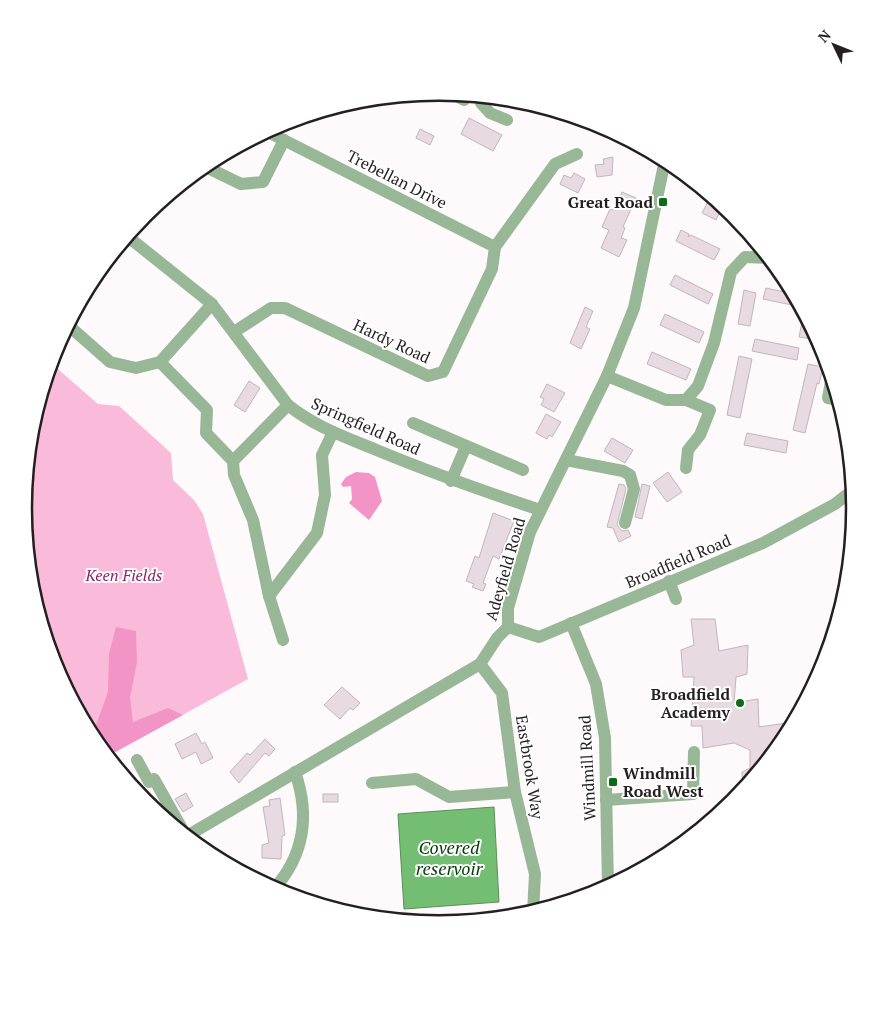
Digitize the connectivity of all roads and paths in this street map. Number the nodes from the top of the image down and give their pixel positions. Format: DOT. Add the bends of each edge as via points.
graph roads {
  1 [pos="480,103"];
  2 [pos="507,120"];
  3 [pos="275,136"];
  4 [pos="284,140"];
  5 [pos="577,154"];
  6 [pos="663,168"];
  7 [pos="213,170"];
  8 [pos="134,241"];
  9 [pos="496,248"];
  10 [pos="760,258"];
  11 [pos="212,304"];
  12 [pos="73,330"];
  13 [pos="234,332"];
  14 [pos="160,362"];
  15 [pos="607,376"];
  16 [pos="686,400"];
  17 [pos="288,405"];
  18 [pos="413,423"];
  19 [pos="333,432"];
  20 [pos="466,446"];
  21 [pos="566,460"];
  22 [pos="233,461"];
  23 [pos="686,468"];
  24 [pos="523,470"];
  25 [pos="451,481"];
  26 [pos="846,496"];
  27 [pos="540,510"];
  28 [pos="625,523"];
  29 [pos="669,581"];
  30 [pos="270,596"];
  31 [pos="676,598"];
  32 [pos="571,623"];
  33 [pos="508,627"];
  34 [pos="283,640"];
  35 [pos="480,664"];
  36 [pos="694,752"];
  37 [pos="137,760"];
  38 [pos="295,772"];
  39 [pos="372,783"];
  40 [pos="515,792"];
  41 [pos="606,800"];
  42 [pos="176,818"];
  43 [pos="192,831"];
  44 [pos="608,878"];
  45 [pos="280,882"];
  46 [pos="533,904"];
  1 -- 2 [label="street" via="490,113"];
  3 -- 4 [label="street, Trebellan Drive"];
  4 -- 7 [label="street" via="263,182 241,184"];
  4 -- 9 [label="street, Trebellan Drive"];
  5 -- 9 [label="street" via="555,164"];
  6 -- 15 [label="street, Adeyfield Road" via="634,308"];
  8 -- 11 [label="street, Springfield Road"];
  9 -- 13 [label="street, Hardy Road" via="492,268 443,372 428,376 285,308 271,308"];
  10 -- 16 [label="street" via="745,257 731,272 714,343 698,386"];
  11 -- 13 [label="street, Springfield Road"];
  11 -- 14 [label="street"];
  12 -- 14 [label="street" via="110,362 136,368"];
  13 -- 17 [label="street, Springfield Road"];
  14 -- 22 [label="street" via="207,410 206,433"];
  15 -- 16 [label="street" via="666,400"];
  15 -- 21 [label="street, Adeyfield Road"];
  16 -- 23 [label="street" via="710,410 700,435 688,450"];
  17 -- 19 [label="street, Springfield Road"];
  17 -- 22 [label="street"];
  18 -- 20 [label="street"];
  19 -- 25 [label="street, Springfield Road"];
  19 -- 30 [label="street" via="322,455 325,495 317,534"];
  20 -- 24 [label="street"];
  20 -- 25 [label="street"];
  21 -- 27 [label="street, Adeyfield Road"];
  21 -- 28 [label="street" via="630,475 634,489"];
  22 -- 30 [label="street" via="234,475 252,520"];
  25 -- 27 [label="street, Springfield Road"];
  26 -- 29 [label="street, Broadfield Road" via="763,543"];
  27 -- 33 [label="street, Adeyfield Road" via="530,532 508,608"];
  29 -- 31 [label="street"];
  29 -- 32 [label="street, Broadfield Road"];
  30 -- 34 [label="street"];
  32 -- 33 [label="street, Broadfield Road" via="539,637"];
  32 -- 41 [label="street, Windmill Road" via="596,684 605,738"];
  33 -- 35 [label="street, Adeyfield Road"];
  35 -- 38 [label="street, Adeyfield Road"];
  35 -- 40 [label="street, Eastbrook Way" via="502,693"];
  36 -- 41 [label="street" via="693,794"];
  37 -- 42 [label="street" via="149,782 154,780"];
  38 -- 43 [label="street, Adeyfield Road"];
  38 -- 45 [label="street" via="303,794 305,823 289,872"];
  39 -- 40 [label="street" via="416,779 449,797"];
  40 -- 46 [label="street, Eastbrook Way" via="535,874"];
  41 -- 44 [label="street, Windmill Road"];
}
